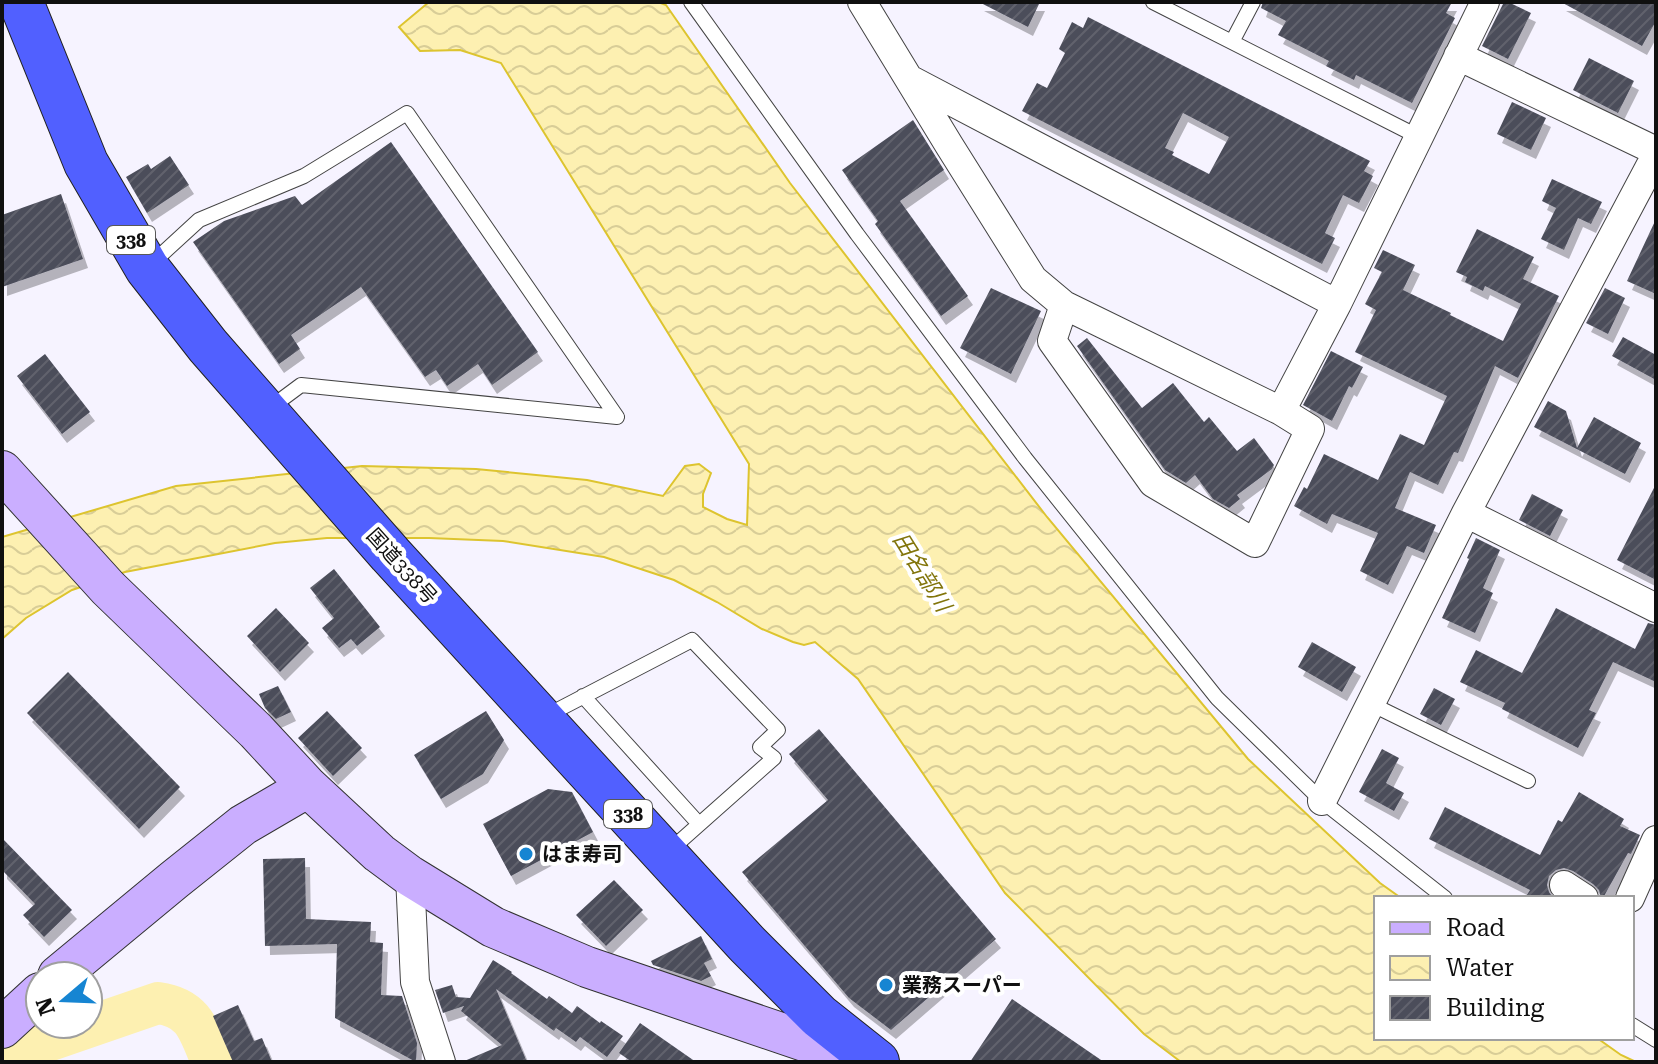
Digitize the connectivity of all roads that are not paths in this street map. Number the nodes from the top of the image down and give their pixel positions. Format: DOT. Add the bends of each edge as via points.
graph roads {
  1 [pos="21,2"];
  2 [pos="691,2"];
  3 [pos="862,2"];
  4 [pos="1153,2"];
  5 [pos="1253,2"];
  6 [pos="1485,2"];
  7 [pos="1232,42"];
  8 [pos="1458,56"];
  9 [pos="911,80"];
  10 [pos="1419,137"];
  11 [pos="1656,153"];
  12 [pos="147,268"];
  13 [pos="1337,304"];
  14 [pos="1064,305"];
  15 [pos="266,411"];
  16 [pos="1281,411"];
  17 [pos="2,471"];
  18 [pos="1466,513"];
  19 [pos="1656,608"];
  20 [pos="583,696"];
  21 [pos="1371,704"];
  22 [pos="541,719"];
  23 [pos="1528,781"];
  24 [pos="308,787"];
  25 [pos="1322,801"];
  26 [pos="699,824"];
  27 [pos="1656,840"];
  28 [pos="665,855"];
  29 [pos="410,876"];
  30 [pos="1442,896"];
  31 [pos="1631,896"];
  32 [pos="77,960"];
  33 [pos="24,1008"];
  34 [pos="1634,1026"];
  35 [pos="2,1028"];
  36 [pos="1656,1040"];
  37 [pos="441,1062"];
  38 [pos="866,1062"];
  39 [pos="877,1062"];
  1 -- 12 [label="highway, 国道338号 / 338" via="86,163"];
  2 -- 25 [label="lane" via="1025,458 1217,698"];
  3 -- 9 [label="street"];
  4 -- 7 [label="lane"];
  5 -- 7 [label="lane"];
  6 -- 8 [label="street"];
  7 -- 10 [label="lane"];
  8 -- 10 [label="street"];
  8 -- 11 [label="street"];
  9 -- 13 [label="street"];
  9 -- 14 [label="street" via="1033,279"];
  10 -- 13 [label="street"];
  11 -- 18 [label="street"];
  12 -- 15 [label="highway, 国道338号 / 338"];
  12 -- 15 [label="lane" via="199,220 304,176 407,113 617,417 301,385"];
  13 -- 16 [label="street"];
  14 -- 16 [label="street"];
  14 -- 16 [label="street" via="1052,341 1153,483 1255,543 1310,429"];
  15 -- 22 [label="highway, 国道338号 / 338"];
  17 -- 24 [label="street" via="108,588"];
  18 -- 19 [label="street"];
  18 -- 21 [label="street"];
  20 -- 22 [label="lane"];
  20 -- 26 [label="lane"];
  20 -- 26 [label="lane" via="692,640 778,730 760,747 774,758"];
  21 -- 23 [label="lane"];
  21 -- 25 [label="street"];
  22 -- 28 [label="highway, 国道338号 / 338"];
  24 -- 29 [label="street"];
  24 -- 32 [label="street" via="243,825"];
  25 -- 30 [label="lane"];
  26 -- 28 [label="lane"];
  27 -- 31 [label="street"];
  28 -- 39 [label="highway, 国道338号 / 338" via="819,1016"];
  29 -- 37 [label="street" via="415,982"];
  29 -- 38 [label="street" via="493,927 587,967"];
  33 -- 35 [label="street"];
  34 -- 36 [label="lane"];
}
